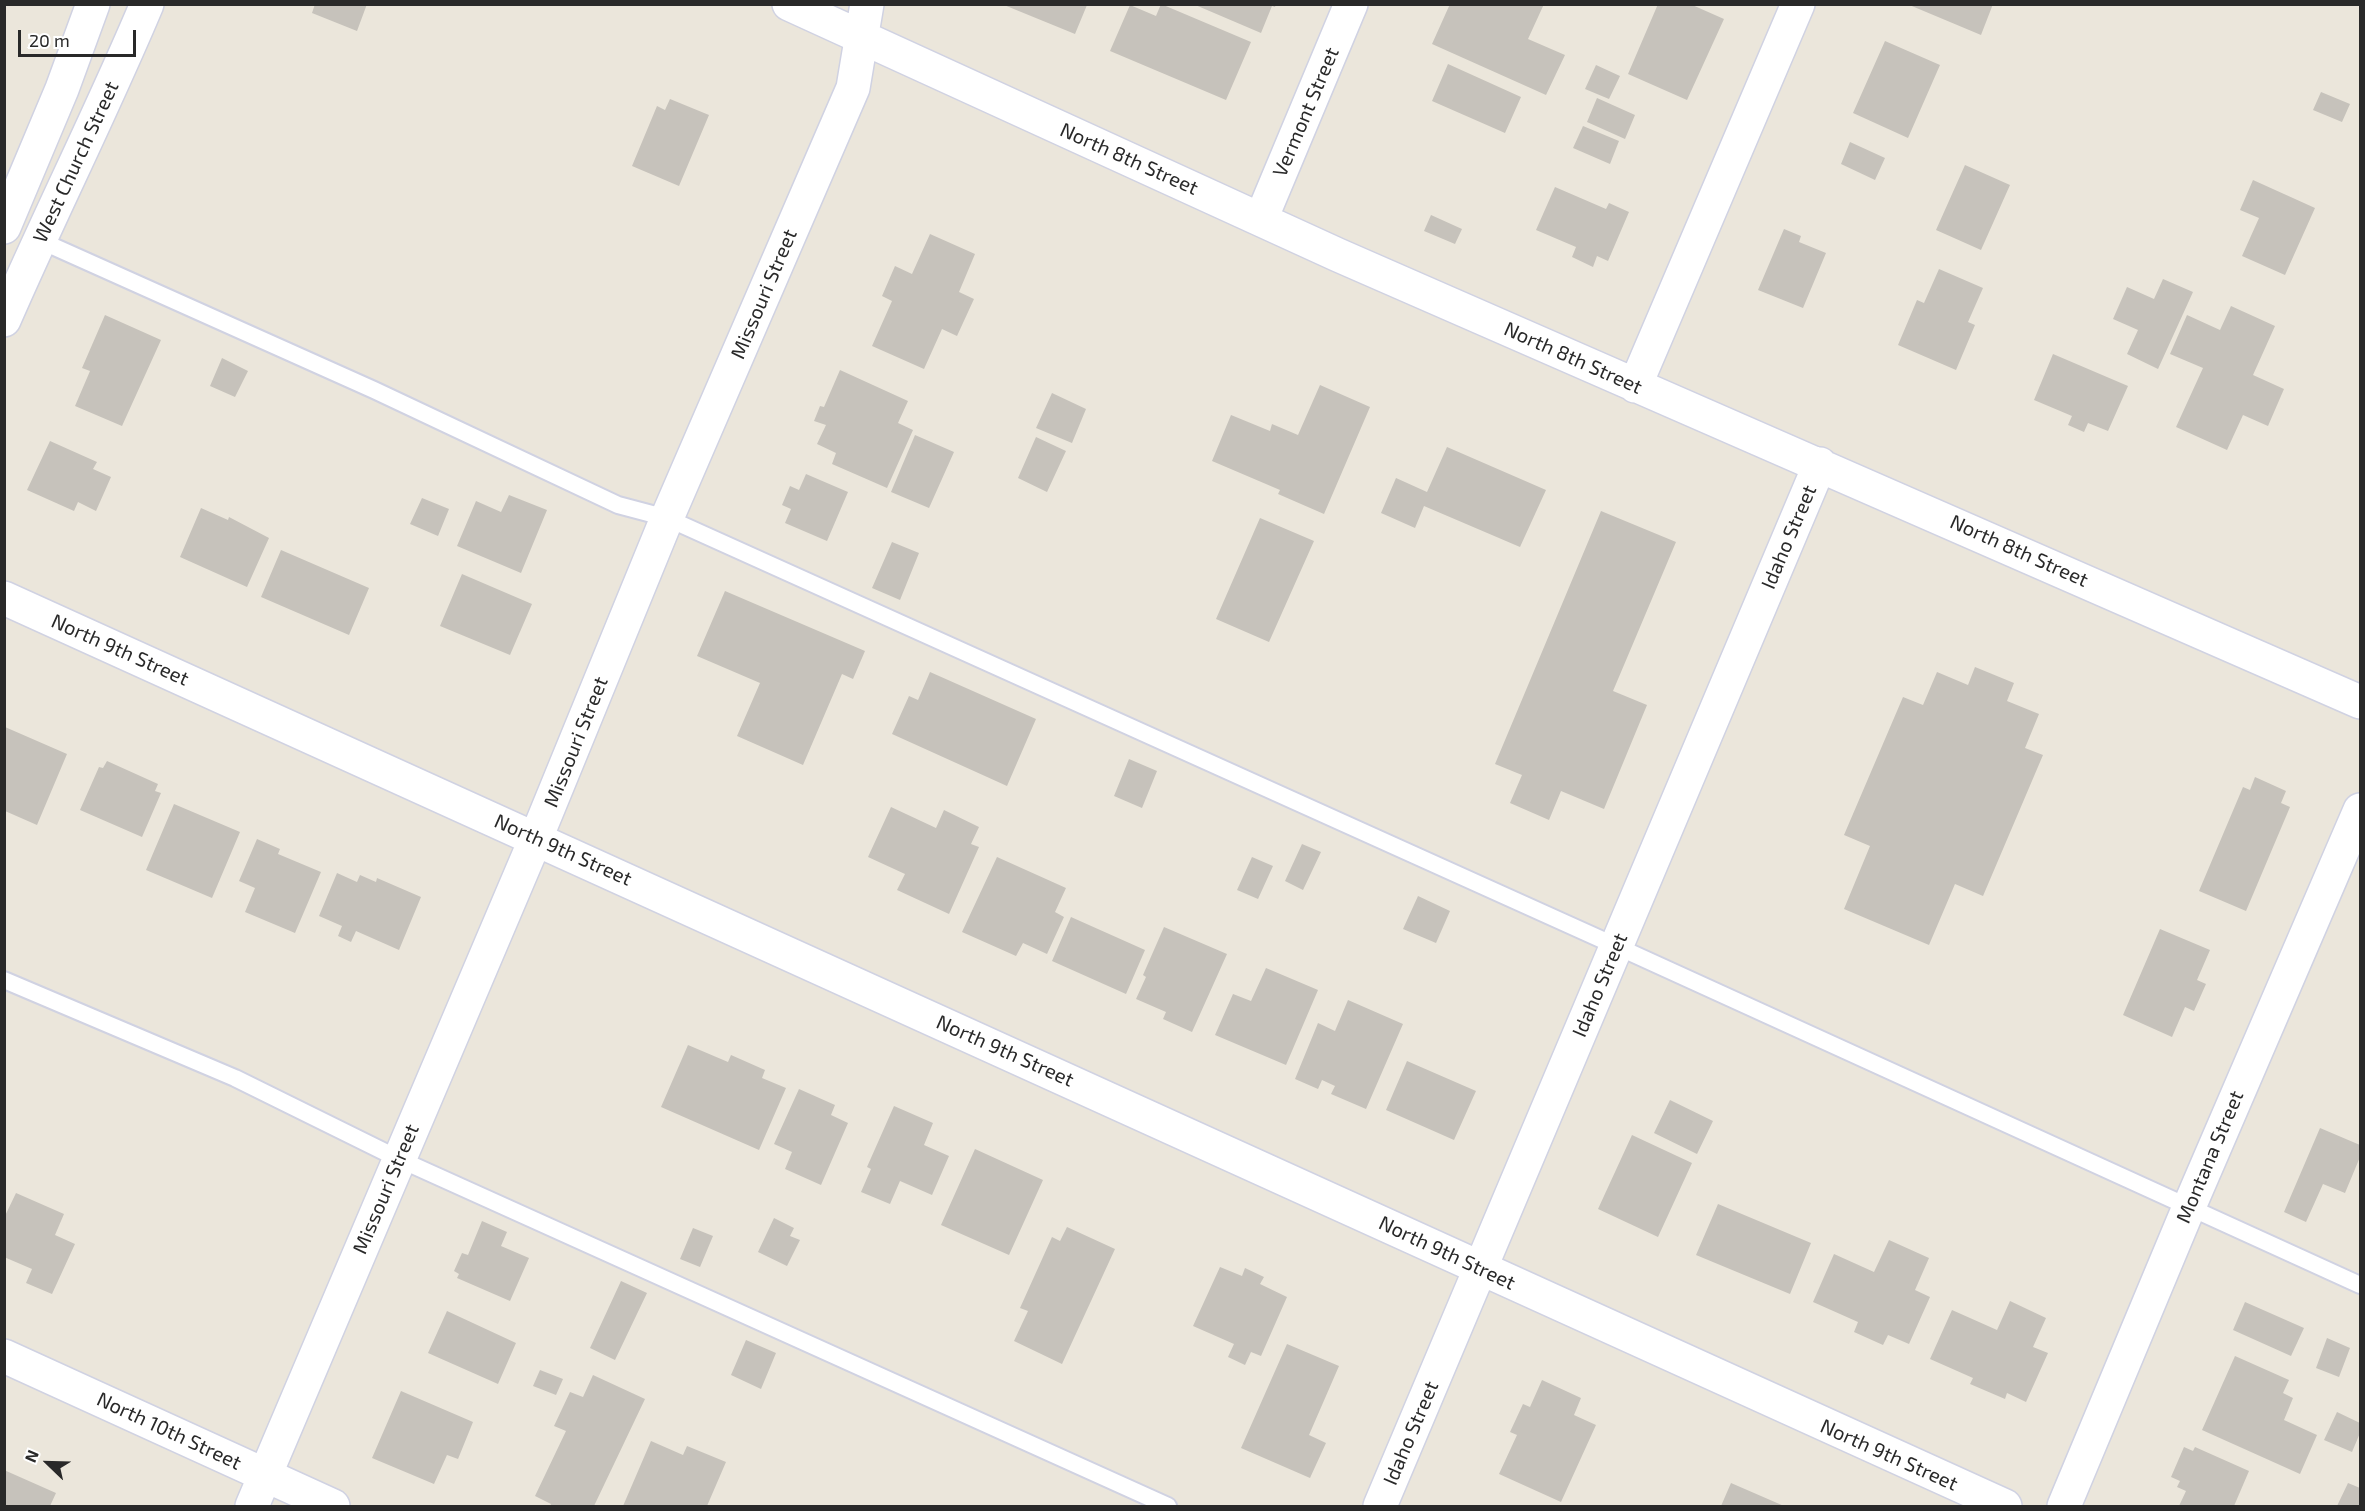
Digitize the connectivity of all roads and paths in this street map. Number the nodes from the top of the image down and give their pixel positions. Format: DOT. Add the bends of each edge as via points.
graph roads {
  1 [pos="93,4"];
  2 [pos="147,4"];
  3 [pos="789,4"];
  4 [pos="867,4"];
  5 [pos="1351,4"];
  6 [pos="1798,4"];
  7 [pos="862,38"];
  8 [pos="1261,219"];
  9 [pos="4,227"];
  10 [pos="39,240"];
  11 [pos="4,320"];
  12 [pos="1635,386"];
  13 [pos="1820,464"];
  14 [pos="667,518"];
  15 [pos="4,598"];
  16 [pos="2361,702"];
  17 [pos="2361,810"];
  18 [pos="536,838"];
  19 [pos="1616,946"];
  20 [pos="4,980"];
  21 [pos="399,1159"];
  22 [pos="2188,1207"];
  23 [pos="1479,1267"];
  24 [pos="2361,1285"];
  25 [pos="4,1356"];
  26 [pos="265,1475"];
  27 [pos="252,1506"];
  28 [pos="333,1506"];
  29 [pos="1168,1506"];
  30 [pos="1380,1506"];
  31 [pos="2005,1506"];
  32 [pos="2064,1506"];
  1 -- 9 [label="street, West Church Street"];
  2 -- 10 [label="street, West Church Street" via="105,104"];
  3 -- 7 [label="street, North 8th Street"];
  4 -- 7 [label="street, Missouri Street"];
  5 -- 8 [label="street, Vermont Street"];
  6 -- 12 [label="street"];
  7 -- 8 [label="street, North 8th Street"];
  7 -- 14 [label="street, Missouri Street" via="853,88"];
  8 -- 12 [label="street, North 8th Street"];
  10 -- 11 [label="street, West Church Street"];
  10 -- 14 [label="lane" via="618,504"];
  12 -- 13 [label="street, North 8th Street"];
  13 -- 16 [label="street, North 8th Street"];
  13 -- 19 [label="street, Idaho Street"];
  14 -- 18 [label="street, Missouri Street"];
  14 -- 19 [label="lane"];
  15 -- 18 [label="street, North 9th Street"];
  17 -- 22 [label="street, Montana Street"];
  18 -- 21 [label="street, Missouri Street"];
  18 -- 23 [label="street, North 9th Street"];
  19 -- 22 [label="lane"];
  19 -- 23 [label="street, Idaho Street"];
  20 -- 21 [label="lane" via="235,1078"];
  21 -- 26 [label="street, Missouri Street"];
  21 -- 29 [label="lane"];
  22 -- 24 [label="lane"];
  22 -- 32 [label="street, Montana Street"];
  23 -- 30 [label="street, Idaho Street"];
  23 -- 31 [label="street, North 9th Street"];
  25 -- 26 [label="street, North 10th Street"];
  26 -- 27 [label="street, Missouri Street"];
  26 -- 28 [label="street, North 10th Street"];
}
